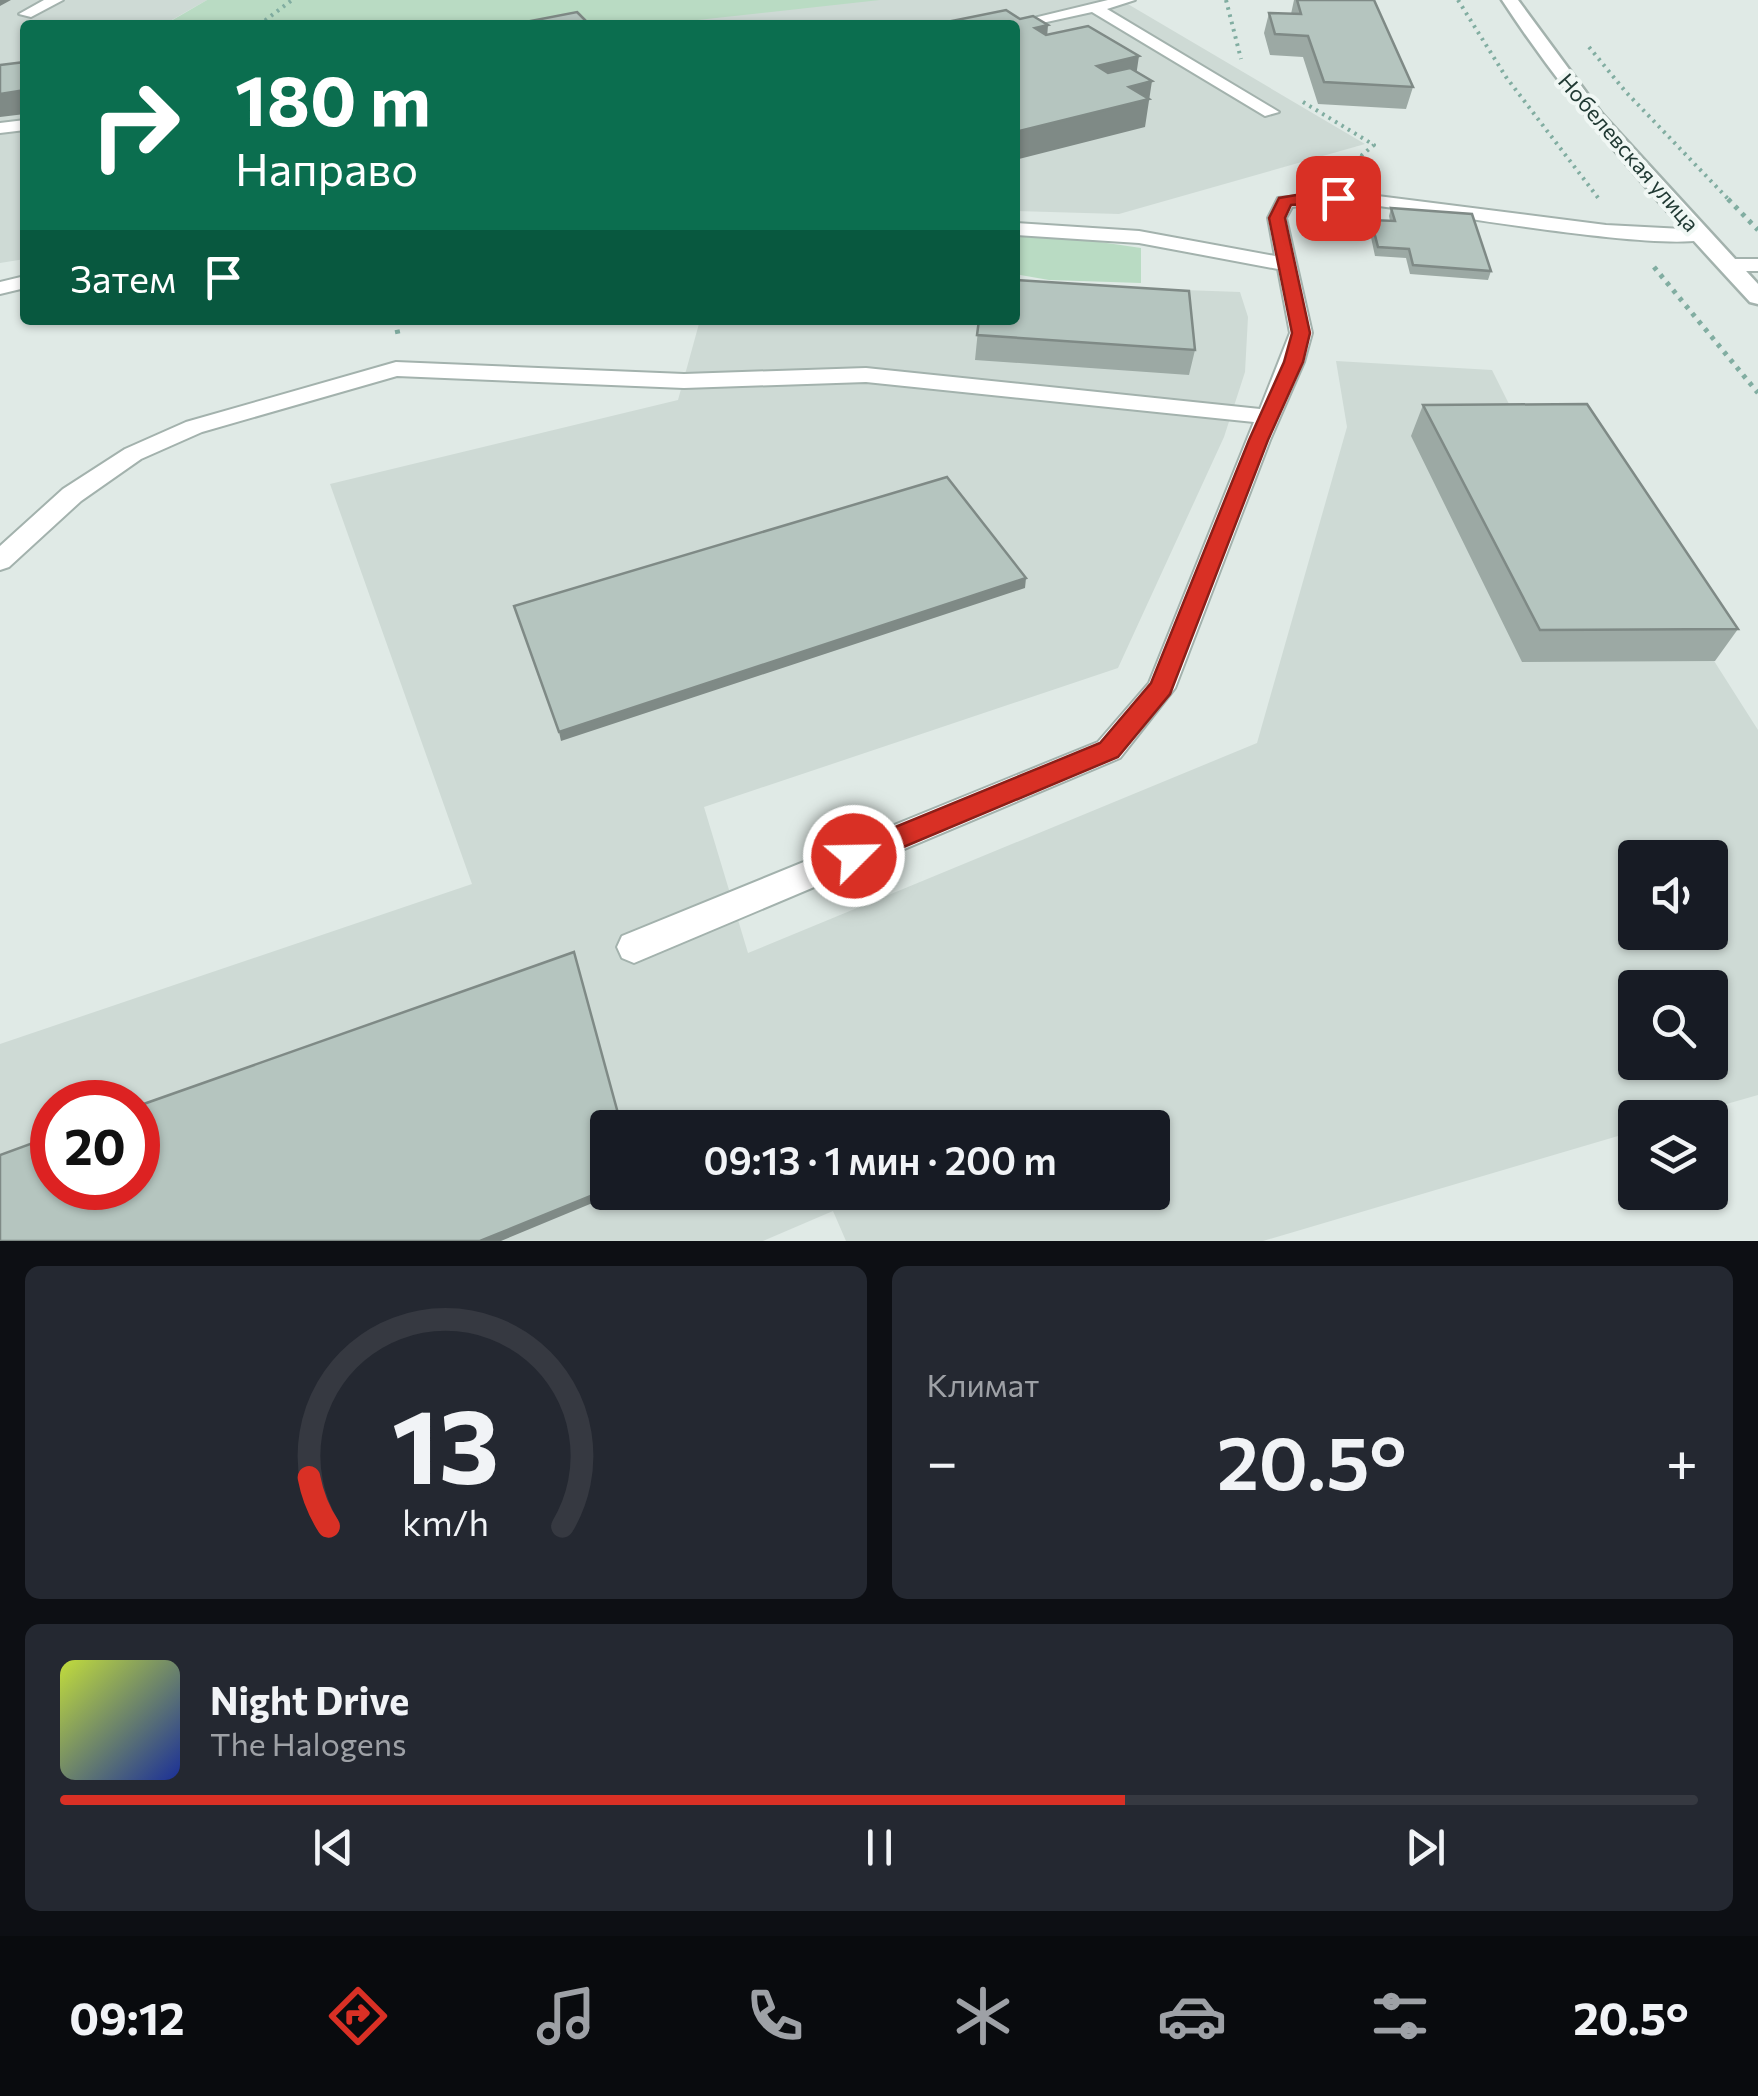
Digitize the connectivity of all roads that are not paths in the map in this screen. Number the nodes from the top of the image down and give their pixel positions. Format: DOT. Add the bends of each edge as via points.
graph roads {
  1 [pos="56,0"];
  2 [pos="1128,0"];
  3 [pos="1510,0"];
  4 [pos="1094,7"];
  5 [pos="26,14"];
  6 [pos="1020,23"];
  7 [pos="1272,112"];
  8 [pos="1020,228"];
  9 [pos="1702,236"];
  10 [pos="1285,264"];
  11 [pos="1728,265"];
  12 [pos="1758,265"];
  13 [pos="1758,297"];
  14 [pos="1269,417"];
  15 [pos="0,562"];
  16 [pos="634,947"];
  1 -- 5 [label="lane"];
  2 -- 4 [label="lane"];
  3 -- 9 [label="street, Нобелевская улица" via="1598,121"];
  4 -- 6 [label="lane"];
  4 -- 7 [label="lane"];
  8 -- 10 [label="lane" via="1139,237"];
  9 -- 10 [label="lane" via="1314,196 1285,202 1277,218"];
  9 -- 11 [label="street, Нобелевская улица"];
  10 -- 14 [label="lane" via="1301,333"];
  11 -- 12 [label="lane"];
  11 -- 13 [label="street, Нобелевская улица"];
  14 -- 15 [label="lane" via="866,375 684,381 396,369 194,427 133,454 72,496"];
  14 -- 16 [label="lane" via="1162,688 1109,750"];
}
